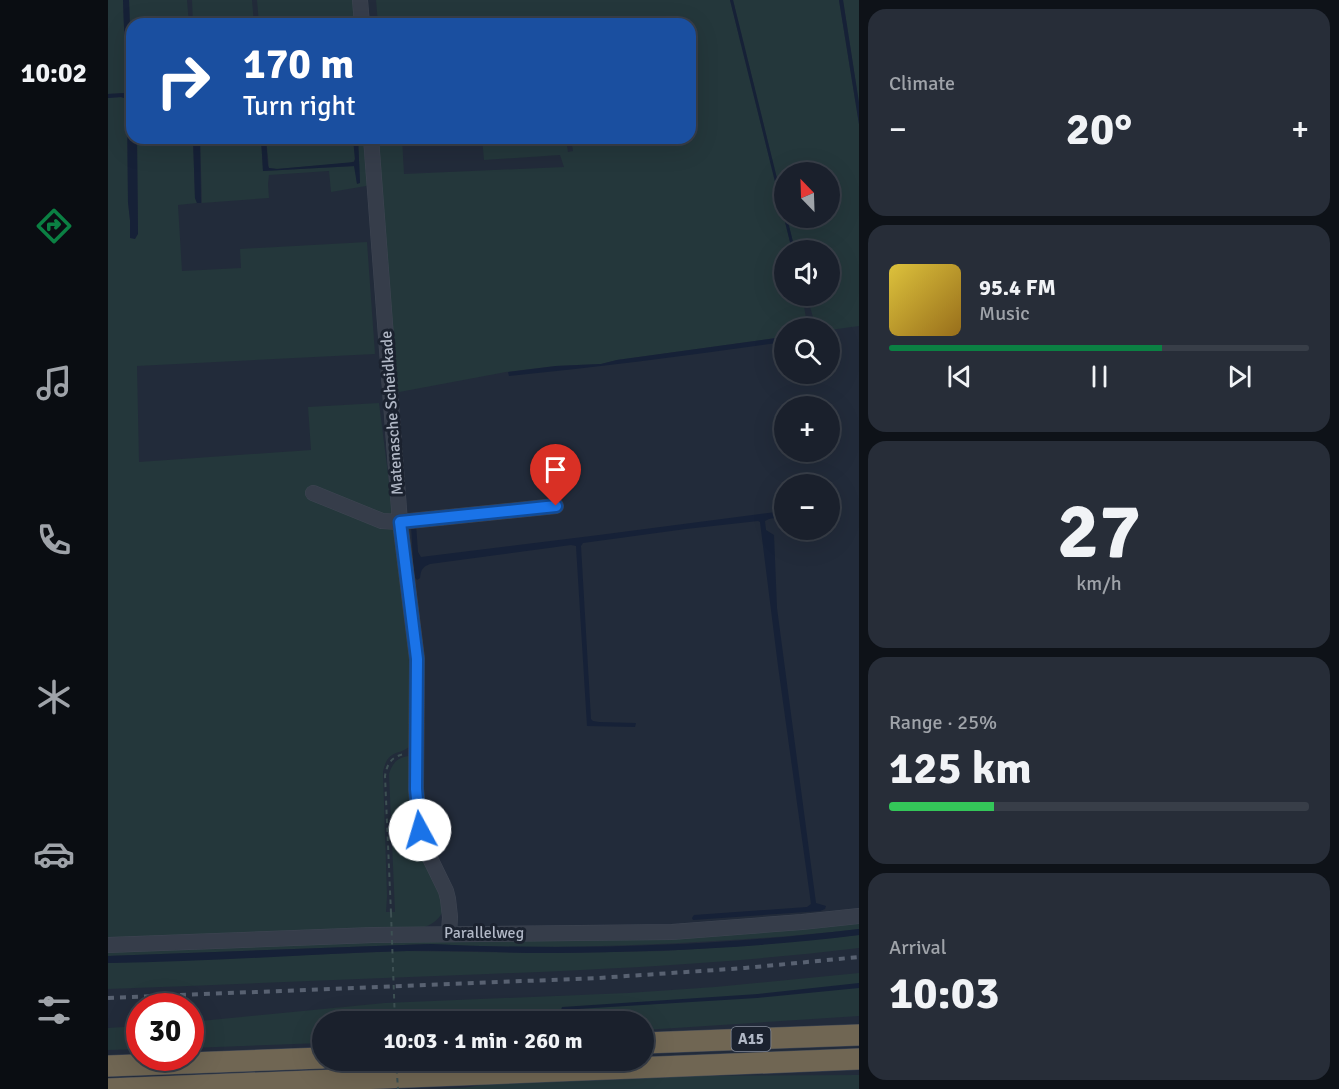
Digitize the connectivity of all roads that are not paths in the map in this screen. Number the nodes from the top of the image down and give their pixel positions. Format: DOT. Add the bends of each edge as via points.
graph roads {
  1 [pos="360,0"];
  2 [pos="362,18"];
  3 [pos="371,144"];
  4 [pos="313,493"];
  5 [pos="556,506"];
  6 [pos="400,522"];
  7 [pos="859,916"];
  8 [pos="449,933"];
  9 [pos="108,945"];
  10 [pos="859,1035"];
  11 [pos="654,1044"];
  12 [pos="312,1058"];
  13 [pos="859,1059"];
  14 [pos="108,1066"];
  15 [pos="108,1089"];
  1 -- 2 [label="street"];
  3 -- 6 [label="street, Matenasche Scheidkade"];
  4 -- 6 [label="street" via="382,521"];
  5 -- 6 [label="street"];
  6 -- 8 [label="street, Matenasche Scheidkade" via="417,659 416,789 420,830 448,899"];
  7 -- 8 [label="street, Parallelweg" via="672,932"];
  8 -- 9 [label="street, Parallelweg"];
  10 -- 11 [label="highway, A15"];
  12 -- 14 [label="highway"];
  13 -- 15 [label="highway, A15"];
}
